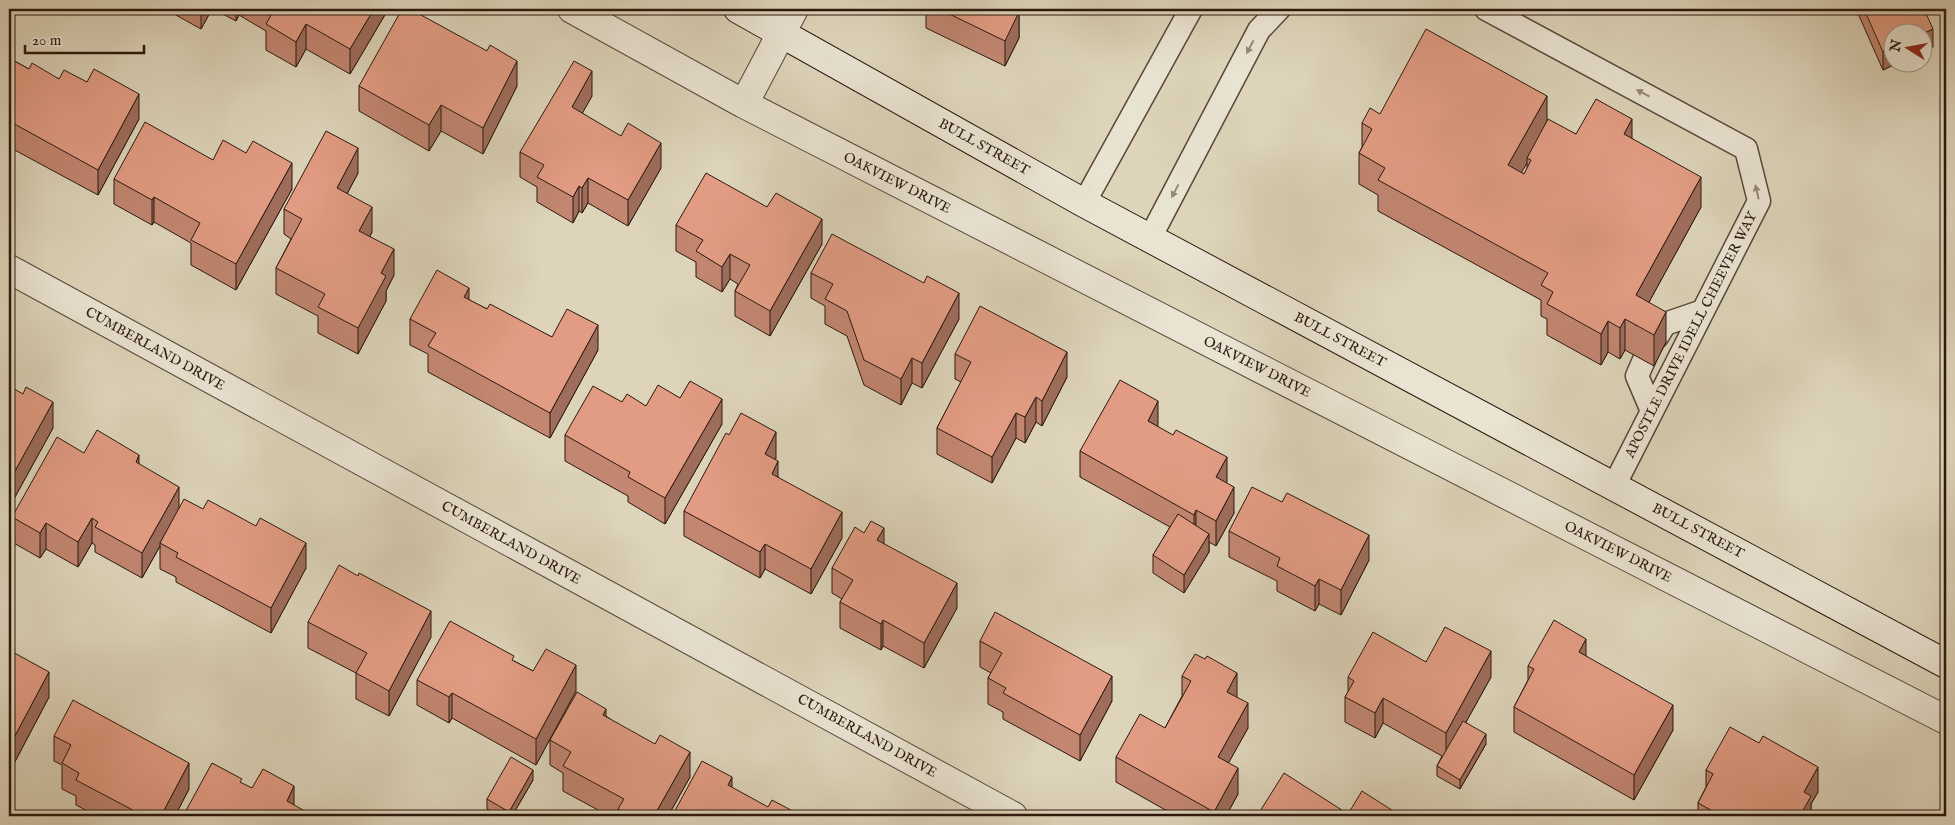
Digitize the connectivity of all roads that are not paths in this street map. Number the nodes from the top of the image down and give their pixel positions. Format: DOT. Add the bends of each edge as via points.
graph roads {
  1 [pos="572,9"];
  2 [pos="738,9"];
  3 [pos="794,9"];
  4 [pos="1191,9"];
  5 [pos="1279,9"];
  6 [pos="1486,9"];
  7 [pos="781,32"];
  8 [pos="744,104"];
  9 [pos="1084,203"];
  10 [pos="1150,238"];
  11 [pos="9,270"];
  12 [pos="1703,311"];
  13 [pos="1657,337"];
  14 [pos="1644,360"];
  15 [pos="1652,411"];
  16 [pos="1614,486"];
  17 [pos="1946,664"];
  18 [pos="1946,720"];
  19 [pos="1014,816"];
  1 -- 8 [label="street, OAKVIEW DRIVE"];
  2 -- 7 [label="street, BULL STREET"];
  3 -- 7 [label="street"];
  4 -- 9 [label="lane"];
  5 -- 10 [label="lane, one-way" via="1259,30"];
  12 -- 6 [label="lane, APOSTLE DRIVE IDELL CHEEVER WAY, one-way" via="1758,201 1746,149"];
  7 -- 8 [label="street"];
  7 -- 9 [label="street, BULL STREET"];
  8 -- 18 [label="street, OAKVIEW DRIVE"];
  9 -- 10 [label="street, BULL STREET"];
  10 -- 16 [label="street, BULL STREET"];
  11 -- 19 [label="street, CUMBERLAND DRIVE"];
  12 -- 13 [label="lane" via="1665,324"];
  12 -- 15 [label="lane, APOSTLE DRIVE IDELL CHEEVER WAY"];
  14 -- 15 [label="lane" via="1637,376"];
  15 -- 16 [label="lane, APOSTLE DRIVE IDELL CHEEVER WAY"];
  16 -- 17 [label="street, BULL STREET"];
}
